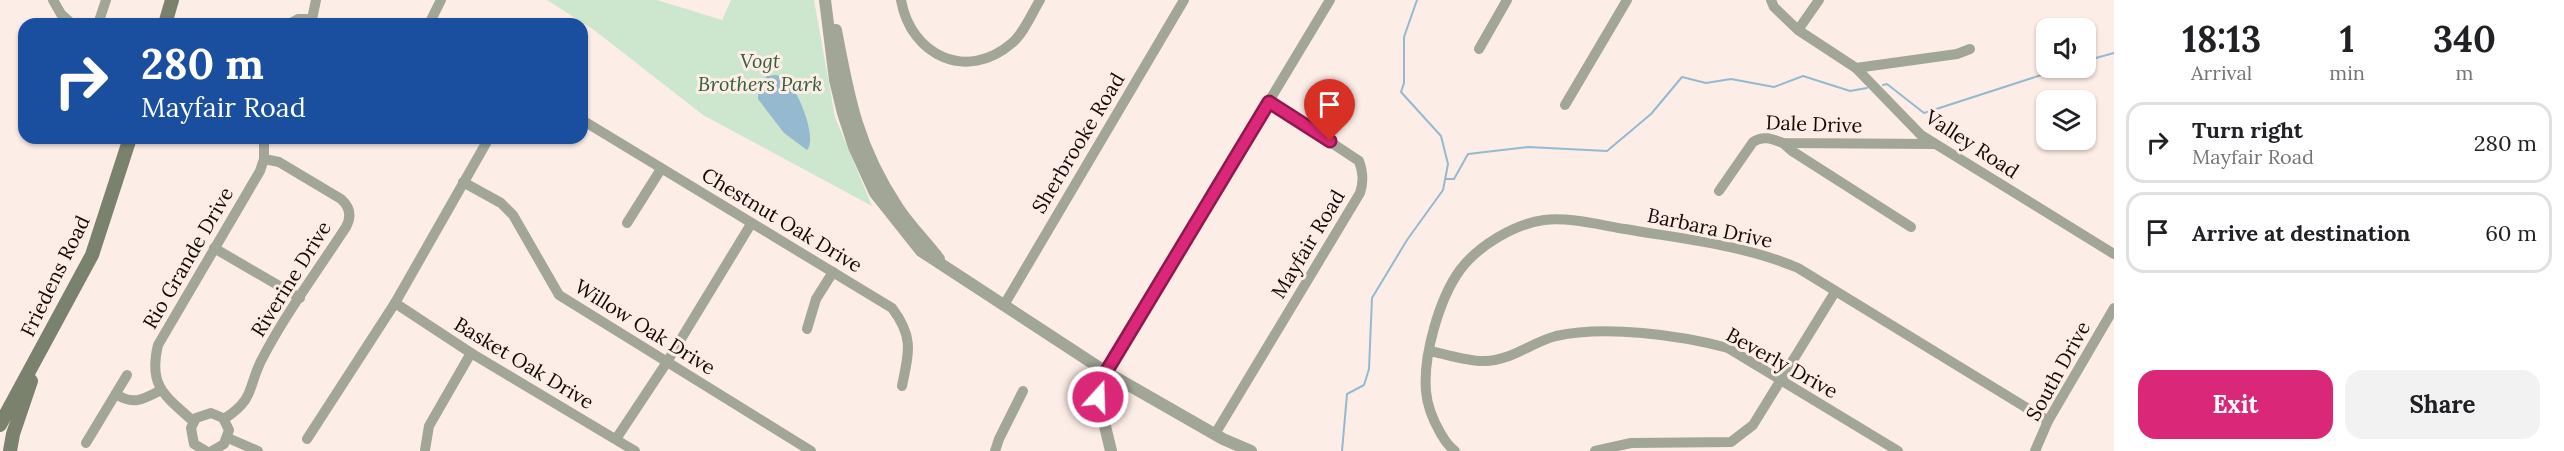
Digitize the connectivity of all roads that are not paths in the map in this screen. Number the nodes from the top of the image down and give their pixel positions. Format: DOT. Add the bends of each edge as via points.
graph roads {
  1 [pos="53,0"];
  2 [pos="106,0"];
  3 [pos="172,0"];
  4 [pos="316,0"];
  5 [pos="441,0"];
  6 [pos="827,0"];
  7 [pos="901,0"];
  8 [pos="1040,0"];
  9 [pos="1184,0"];
  10 [pos="1330,0"];
  11 [pos="1507,0"];
  12 [pos="1627,0"];
  13 [pos="1771,0"];
  14 [pos="1819,0"];
  15 [pos="65,18"];
  16 [pos="100,18"];
  17 [pos="167,18"];
  18 [pos="312,18"];
  19 [pos="432,18"];
  20 [pos="1798,30"];
  21 [pos="1479,49"];
  22 [pos="1970,49"];
  23 [pos="1856,68"];
  24 [pos="1269,102"];
  25 [pos="1565,105"];
  26 [pos="588,124"];
  27 [pos="1783,143"];
  28 [pos="128,144"];
  29 [pos="264,144"];
  30 [pos="486,144"];
  31 [pos="1934,144"];
  32 [pos="264,159"];
  33 [pos="661,169"];
  34 [pos="464,182"];
  35 [pos="1719,191"];
  36 [pos="627,223"];
  37 [pos="751,224"];
  38 [pos="1911,227"];
  39 [pos="214,248"];
  40 [pos="2114,254"];
  41 [pos="833,272"];
  42 [pos="1835,292"];
  43 [pos="300,298"];
  44 [pos="395,303"];
  45 [pos="1004,305"];
  46 [pos="2114,308"];
  47 [pos="807,329"];
  48 [pos="47,339"];
  49 [pos="1429,351"];
  50 [pos="471,353"];
  51 [pos="667,362"];
  52 [pos="1106,372"];
  53 [pos="127,375"];
  54 [pos="1781,381"];
  55 [pos="902,386"];
  56 [pos="160,390"];
  57 [pos="1023,392"];
  58 [pos="116,394"];
  59 [pos="224,419"];
  60 [pos="193,421"];
  61 [pos="2048,421"];
  62 [pos="0,425"];
  63 [pos="1215,434"];
  64 [pos="228,438"];
  65 [pos="307,439"];
  66 [pos="616,439"];
  67 [pos="86,443"];
  68 [pos="194,448"];
  69 [pos="425,450"];
  70 [pos="10,451"];
  71 [pos="206,451"];
  72 [pos="212,451"];
  73 [pos="258,451"];
  74 [pos="635,451"];
  75 [pos="812,451"];
  76 [pos="995,451"];
  77 [pos="1111,451"];
  78 [pos="1251,451"];
  79 [pos="1455,451"];
  80 [pos="1595,451"];
  81 [pos="1898,451"];
  82 [pos="2035,451"];
  1 -- 15 [label="street"];
  2 -- 16 [label="street"];
  3 -- 17 [label="main road"];
  4 -- 18 [label="street"];
  5 -- 19 [label="street"];
  6 -- 45 [label="street" via="835,80 854,147 875,193 921,251"];
  7 -- 8 [label="street" via="905,18 922,45 940,56 972,63 985,60 1015,41"];
  9 -- 45 [label="street, Sherbrooke Road"];
  10 -- 24 [label="street"];
  11 -- 21 [label="street"];
  12 -- 25 [label="street"];
  13 -- 20 [label="street, Valley Road"];
  14 -- 20 [label="street"];
  20 -- 23 [label="street, Valley Road"];
  22 -- 23 [label="street"];
  23 -- 31 [label="street, Valley Road" via="1901,117"];
  24 -- 52 [label="street"];
  24 -- 63 [label="street, Mayfair Road" via="1359,161 1363,183"];
  26 -- 33 [label="street, Chestnut Oak Drive"];
  27 -- 31 [label="street, Dale Drive"];
  27 -- 35 [label="street, Dale Drive" via="1765,137 1752,142"];
  27 -- 38 [label="street"];
  28 -- 48 [label="main road, Friedens Road" via="92,255"];
  29 -- 32 [label="street, Rio Grande Drive"];
  30 -- 34 [label="street"];
  31 -- 40 [label="street, Valley Road"];
  32 -- 39 [label="street, Rio Grande Drive"];
  32 -- 43 [label="street, Riverine Drive" via="279,162 341,199 349,210 348,224"];
  33 -- 36 [label="street"];
  33 -- 37 [label="street, Chestnut Oak Drive"];
  34 -- 44 [label="street"];
  34 -- 51 [label="street, Willow Oak Drive" via="501,203 513,215 559,295"];
  37 -- 41 [label="street, Chestnut Oak Drive"];
  37 -- 51 [label="street"];
  39 -- 43 [label="street"];
  39 -- 56 [label="street, Rio Grande Drive" via="158,345 155,372"];
  41 -- 47 [label="street" via="816,299"];
  41 -- 55 [label="street, Chestnut Oak Drive" via="892,308 901,319 909,353"];
  42 -- 49 [label="street, Barbara Drive" via="1798,268 1768,256 1592,224 1544,220 1517,228 1486,246 1460,270 1440,310"];
  42 -- 54 [label="street"];
  42 -- 61 [label="street, Barbara Drive"];
  43 -- 59 [label="street, Riverine Drive" via="261,360 247,399"];
  44 -- 50 [label="street, Basket Oak Drive"];
  44 -- 65 [label="street"];
  45 -- 52 [label="street"];
  46 -- 61 [label="street, South Drive"];
  48 -- 62 [label="main road, Friedens Road"];
  48 -- 70 [label="main road"];
  49 -- 54 [label="street, Beverly Drive" via="1484,362 1555,336 1595,330 1728,348"];
  49 -- 79 [label="street, Barbara Drive" via="1426,392 1435,424"];
  50 -- 66 [label="street, Basket Oak Drive"];
  50 -- 69 [label="street" via="429,426"];
  51 -- 66 [label="street"];
  51 -- 75 [label="street, Willow Oak Drive"];
  52 -- 63 [label="street"];
  52 -- 77 [label="street" via="1098,397"];
  53 -- 58 [label="street"];
  54 -- 80 [label="street" via="1753,425 1731,442 1631,443"];
  54 -- 81 [label="street, Beverly Drive"];
  56 -- 58 [label="street" via="135,401"];
  56 -- 60 [label="street"];
  57 -- 76 [label="street"];
  58 -- 67 [label="street"];
  59 -- 60 [label="street" via="211,413 199,415"];
  59 -- 64 [label="street"];
  60 -- 68 [label="street" via="190,433"];
  61 -- 82 [label="street, South Drive"];
  63 -- 78 [label="street"];
  64 -- 72 [label="street" via="223,446"];
  64 -- 73 [label="street"];
  66 -- 74 [label="street, Basket Oak Drive"];
  68 -- 71 [label="street"];
}
